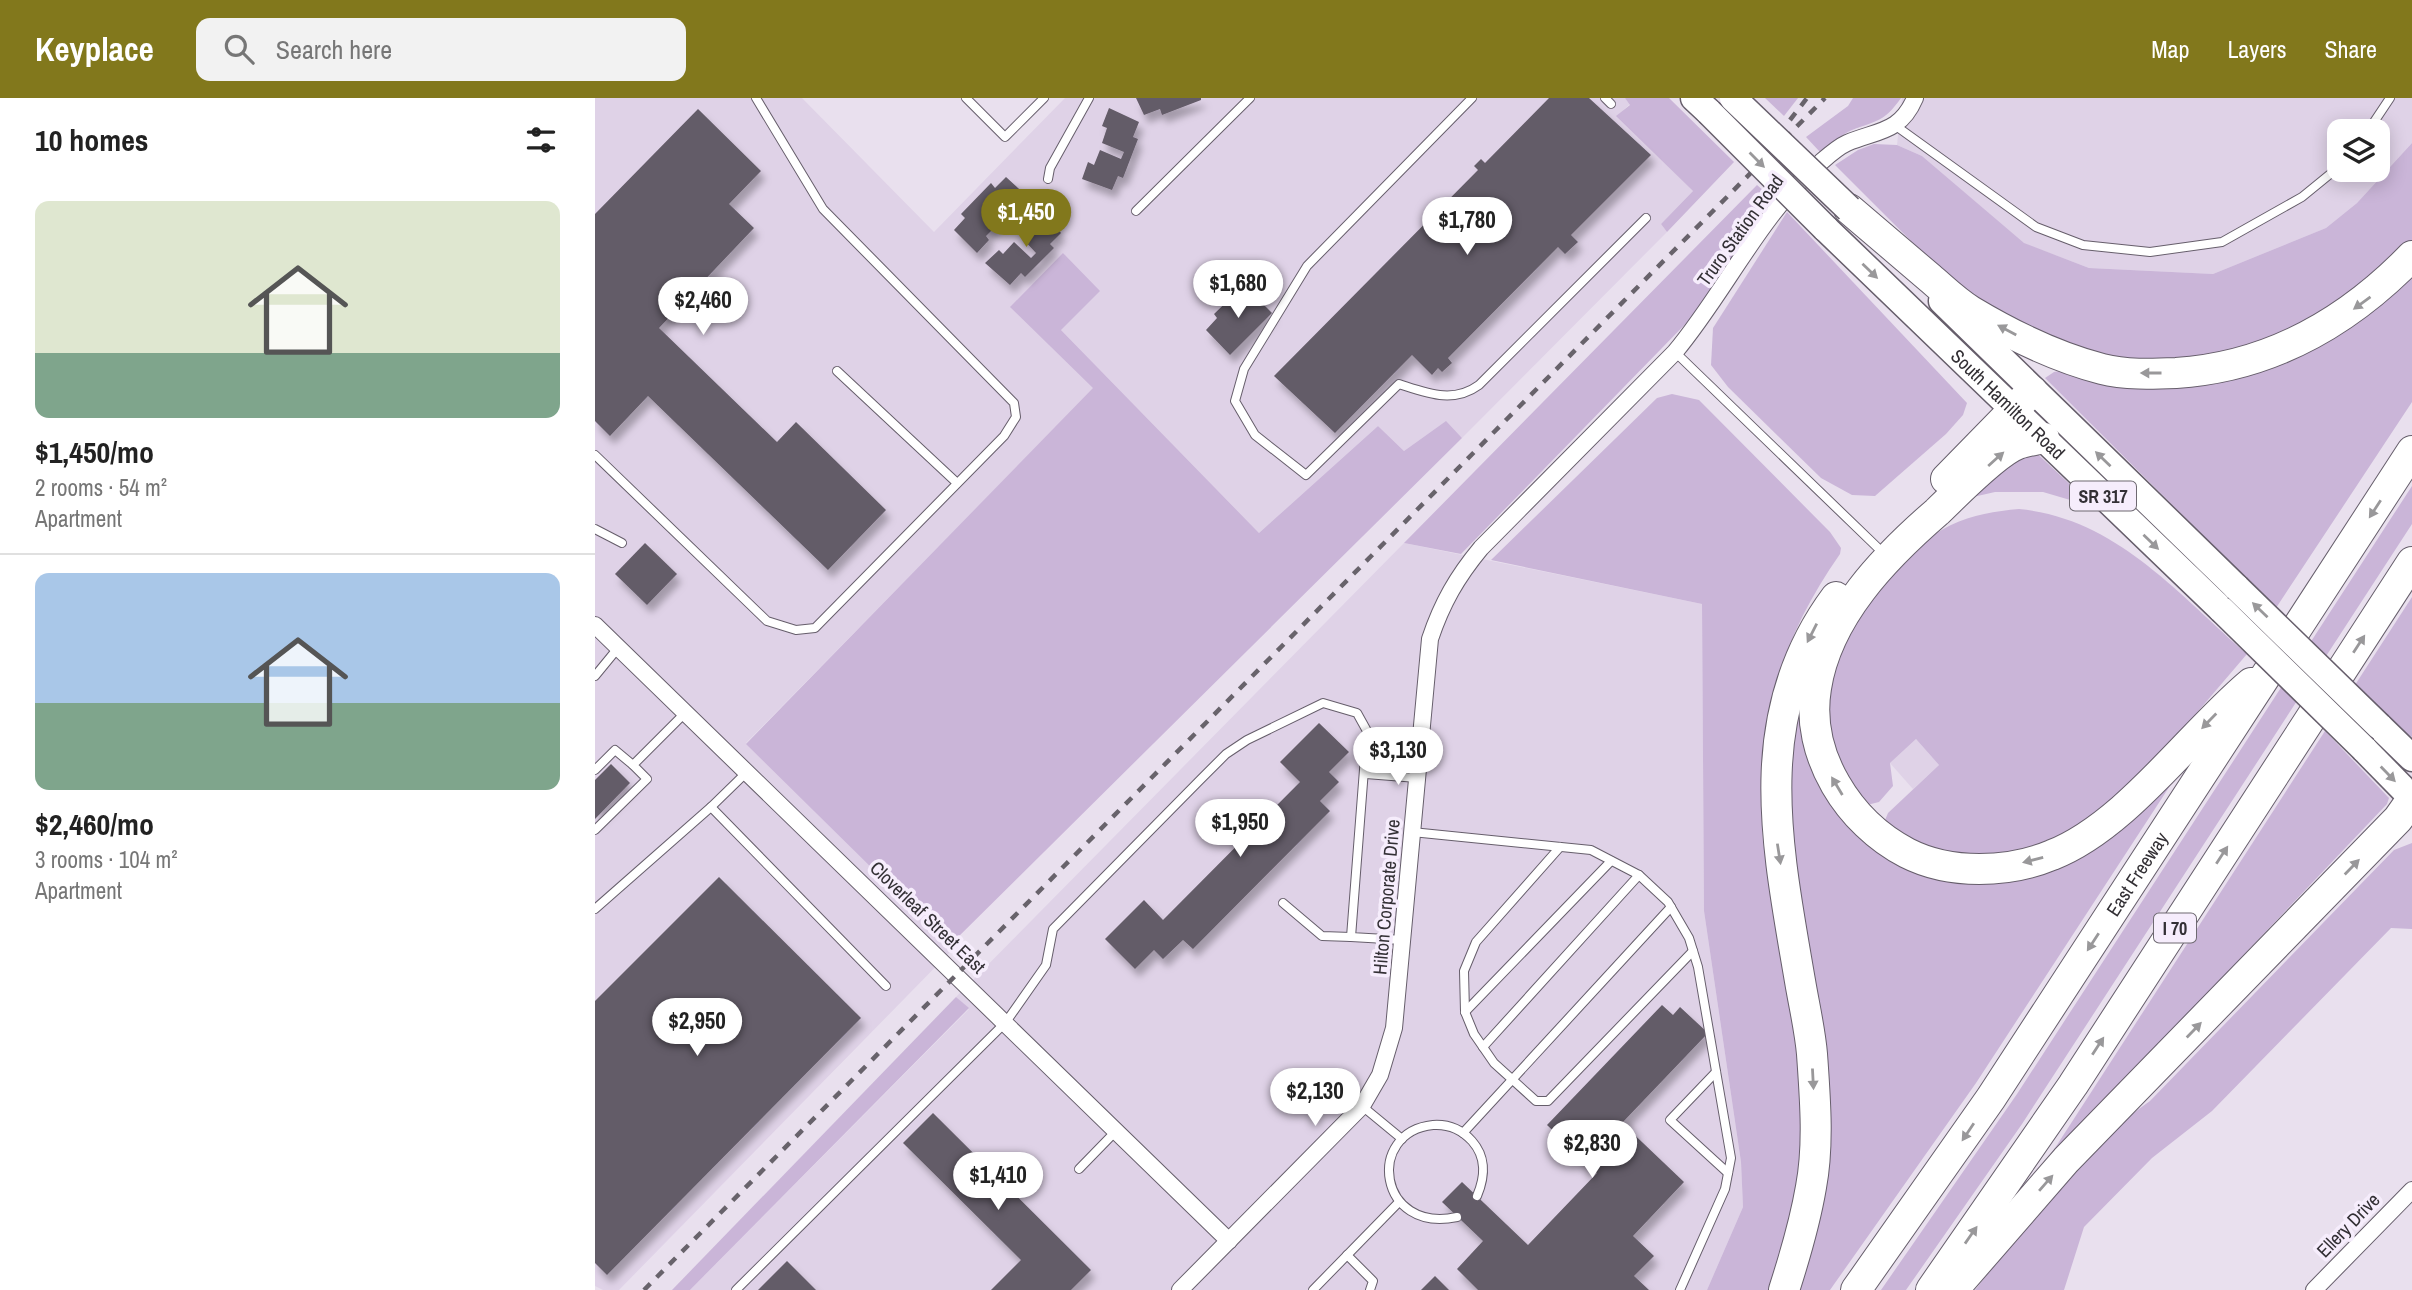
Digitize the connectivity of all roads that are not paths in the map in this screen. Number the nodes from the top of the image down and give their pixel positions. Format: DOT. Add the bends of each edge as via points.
graph roads {
  1 [pos="756,98"];
  2 [pos="966,98"];
  3 [pos="1044,98"];
  4 [pos="1089,98"];
  5 [pos="1250,98"];
  6 [pos="1472,98"];
  7 [pos="1733,98"];
  8 [pos="1915,98"];
  9 [pos="2390,98"];
  10 [pos="1701,105"];
  11 [pos="2376,119"];
  12 [pos="1896,126"];
  13 [pos="2327,177"];
  14 [pos="1048,179"];
  15 [pos="1849,209"];
  16 [pos="1136,211"];
  17 [pos="1646,218"];
  18 [pos="2412,256"];
  19 [pos="1675,352"];
  20 [pos="837,371"];
  21 [pos="2023,400"];
  22 [pos="2044,438"];
  23 [pos="2412,452"];
  24 [pos="595,455"];
  25 [pos="957,483"];
  26 [pos="595,529"];
  27 [pos="622,542"];
  28 [pos="1877,547"];
  29 [pos="2412,562"];
  30 [pos="595,625"];
  31 [pos="618,648"];
  32 [pos="2279,660"];
  33 [pos="595,676"];
  34 [pos="686,712"];
  35 [pos="2412,758"];
  36 [pos="633,765"];
  37 [pos="595,770"];
  38 [pos="748,771"];
  39 [pos="1366,774"];
  40 [pos="1417,778"];
  41 [pos="2412,799"];
  42 [pos="711,807"];
  43 [pos="595,830"];
  44 [pos="1412,832"];
  45 [pos="1560,847"];
  46 [pos="1611,861"];
  47 [pos="1639,875"];
  48 [pos="1283,903"];
  49 [pos="1671,907"];
  50 [pos="595,909"];
  51 [pos="1351,937"];
  52 [pos="1403,940"];
  53 [pos="1693,951"];
  54 [pos="886,986"];
  55 [pos="1465,1012"];
  56 [pos="1006,1022"];
  57 [pos="1483,1047"];
  58 [pos="1716,1072"];
  59 [pos="1512,1080"];
  60 [pos="1362,1106"];
  61 [pos="1117,1130"];
  62 [pos="1463,1133"];
  63 [pos="1402,1139"];
  64 [pos="1079,1169"];
  65 [pos="1728,1173"];
  66 [pos="2412,1190"];
  67 [pos="1477,1196"];
  68 [pos="1399,1202"];
  69 [pos="1457,1217"];
  70 [pos="1229,1241"];
  71 [pos="1347,1255"];
  72 [pos="736,1290"];
  73 [pos="1180,1290"];
  74 [pos="1313,1290"];
  75 [pos="1370,1290"];
  76 [pos="1680,1290"];
  77 [pos="1784,1290"];
  78 [pos="1856,1290"];
  79 [pos="1931,1290"];
  80 [pos="1953,1290"];
  81 [pos="2314,1290"];
  1 -- 25 [label="lane" via="823,209 1014,402 1016,417 1004,436"];
  2 -- 3 [label="lane" via="1005,136"];
  4 -- 14 [label="lane"];
  5 -- 16 [label="lane"];
  6 -- 17 [label="lane" via="1307,267 1244,369 1235,401 1255,435 1306,475 1399,384 1442,397 1469,393"];
  7 -- 15 [label="main road, South Hamilton Road / SR 317, bridge"];
  8 -- 12 [label="street"];
  9 -- 11 [label="lane"];
  10 -- 21 [label="main road, South Hamilton Road / SR 317, one-way, bridge" via="1825,228"];
  12 -- 13 [label="lane" via="2036,226 2083,245 2150,252 2222,242 2302,197"];
  12 -- 19 [label="street, Truro Station Road" via="1845,144 1798,185"];
  18 -- 15 [label="highway, one-way" via="2370,297 2292,345 2201,371 2132,373 2103,369 2049,351 1969,310"];
  15 -- 21 [label="main road, South Hamilton Road / SR 317"];
  19 -- 28 [label="lane"];
  19 -- 40 [label="street, Hilton Corporate Drive" via="1458,575 1430,639"];
  20 -- 25 [label="lane"];
  21 -- 22 [label="main road, South Hamilton Road / SR 317"];
  21 -- 28 [label="highway"];
  35 -- 21 [label="main road, South Hamilton Road / SR 317, one-way, bridge" via="2237,587"];
  32 -- 22 [label="highway, one-way" via="2223,706 2112,817 2052,855 1980,870 1945,865 1908,854 1853,811 1833,780 1820,748 1816,720 1816,688 1835,633 1857,595 1911,535 2006,450"];
  22 -- 41 [label="main road, South Hamilton Road / SR 317, one-way, bridge"];
  23 -- 32 [label="highway, East Freeway, one-way"];
  24 -- 25 [label="lane" via="767,621 796,630 815,628"];
  26 -- 27 [label="lane"];
  28 -- 77 [label="highway, one-way" via="1818,621 1801,654 1787,691 1775,766 1777,844 1812,1052 1815,1111 1812,1184"];
  79 -- 29 [label="highway, I 70, one-way" via="2073,1085"];
  30 -- 31 [label="street, Cloverleaf Street East"];
  31 -- 33 [label="lane"];
  31 -- 34 [label="street, Cloverleaf Street East"];
  32 -- 78 [label="highway, East Freeway, one-way" via="1991,1098"];
  34 -- 36 [label="lane"];
  34 -- 38 [label="street, Cloverleaf Street East"];
  36 -- 37 [label="lane" via="615,750"];
  36 -- 43 [label="lane" via="647,779"];
  38 -- 42 [label="lane"];
  38 -- 56 [label="street, Cloverleaf Street East"];
  39 -- 40 [label="lane"];
  39 -- 51 [label="lane"];
  39 -- 56 [label="lane" via="1367,731 1357,713 1323,703 1226,754 1053,929 1046,965"];
  40 -- 44 [label="street, Hilton Corporate Drive"];
  80 -- 41 [label="highway, one-way" via="2066,1160 2389,830"];
  42 -- 50 [label="lane"];
  42 -- 54 [label="lane"];
  44 -- 45 [label="lane"];
  44 -- 52 [label="street, Hilton Corporate Drive"];
  45 -- 46 [label="lane" via="1591,850"];
  45 -- 55 [label="lane" via="1476,942 1464,971"];
  46 -- 47 [label="lane"];
  46 -- 55 [label="lane"];
  47 -- 49 [label="lane"];
  47 -- 57 [label="lane"];
  48 -- 51 [label="lane" via="1322,936"];
  49 -- 53 [label="lane"];
  49 -- 59 [label="lane"];
  51 -- 52 [label="lane"];
  52 -- 60 [label="street, Hilton Corporate Drive" via="1389,1050"];
  53 -- 58 [label="lane"];
  53 -- 59 [label="lane" via="1548,1101 1536,1101"];
  55 -- 57 [label="lane"];
  56 -- 61 [label="street, Cloverleaf Street East"];
  56 -- 72 [label="lane"];
  57 -- 59 [label="lane"];
  58 -- 65 [label="lane" via="1731,1158"];
  58 -- 65 [label="lane" via="1670,1120"];
  59 -- 62 [label="lane"];
  60 -- 63 [label="lane"];
  60 -- 70 [label="street, Hilton Corporate Drive"];
  61 -- 64 [label="lane"];
  61 -- 70 [label="street, Cloverleaf Street East"];
  62 -- 63 [label="lane" via="1425,1126"];
  62 -- 67 [label="lane" via="1484,1167"];
  63 -- 68 [label="lane" via="1394,1151 1389,1177"];
  65 -- 76 [label="lane"];
  66 -- 81 [label="street, Ellery Drive"];
  68 -- 69 [label="lane" via="1421,1218"];
  68 -- 71 [label="lane"];
  70 -- 73 [label="street, Hilton Corporate Drive"];
  71 -- 74 [label="lane"];
  71 -- 75 [label="lane" via="1373,1282"];
}
